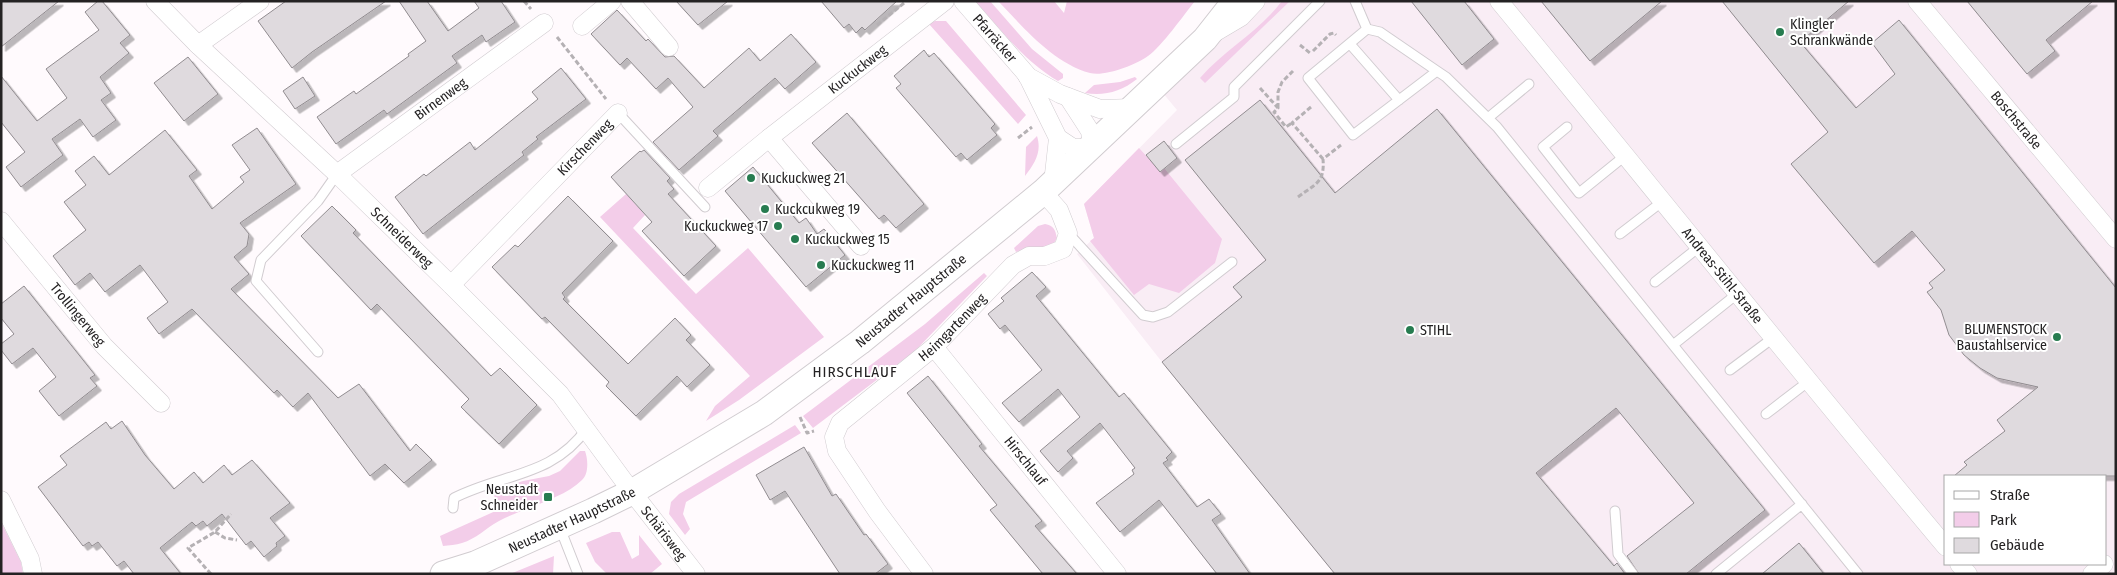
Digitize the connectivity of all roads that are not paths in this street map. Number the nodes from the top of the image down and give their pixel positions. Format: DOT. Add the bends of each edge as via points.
graph roads {
  1 [pos="155,1"];
  2 [pos="260,1"];
  3 [pos="612,1"];
  4 [pos="630,1"];
  5 [pos="945,1"];
  6 [pos="963,1"];
  7 [pos="1235,1"];
  8 [pos="1256,1"];
  9 [pos="1320,1"];
  10 [pos="1355,1"];
  11 [pos="1499,1"];
  12 [pos="1918,1"];
  13 [pos="544,23"];
  14 [pos="582,26"];
  15 [pos="1367,30"];
  16 [pos="1205,39"];
  17 [pos="1350,44"];
  18 [pos="198,45"];
  19 [pos="669,47"];
  20 [pos="1437,71"];
  21 [pos="1027,75"];
  22 [pos="1529,84"];
  23 [pos="1068,97"];
  24 [pos="1399,100"];
  25 [pos="1134,108"];
  26 [pos="618,113"];
  27 [pos="1488,118"];
  28 [pos="1567,126"];
  29 [pos="769,138"];
  30 [pos="1058,138"];
  31 [pos="1176,144"];
  32 [pos="1092,147"];
  33 [pos="1626,155"];
  34 [pos="337,174"];
  35 [pos="708,188"];
  36 [pos="1048,188"];
  37 [pos="1663,201"];
  38 [pos="704,207"];
  39 [pos="1,221"];
  40 [pos="1068,233"];
  41 [pos="1620,234"];
  42 [pos="2116,239"];
  43 [pos="861,246"];
  44 [pos="1699,247"];
  45 [pos="1232,262"];
  46 [pos="1655,282"];
  47 [pos="451,284"];
  48 [pos="1737,294"];
  49 [pos="1773,338"];
  50 [pos="1674,345"];
  51 [pos="934,347"];
  52 [pos="318,352"];
  53 [pos="1730,370"];
  54 [pos="1809,381"];
  55 [pos="161,403"];
  56 [pos="1766,414"];
  57 [pos="586,428"];
  58 [pos="632,492"];
  59 [pos="1,500"];
  60 [pos="1802,504"];
  61 [pos="453,508"];
  62 [pos="1615,510"];
  63 [pos="559,526"];
  64 [pos="1944,546"];
  65 [pos="2103,565"];
  66 [pos="477,569"];
  67 [pos="33,574"];
  68 [pos="443,574"];
  69 [pos="578,574"];
  70 [pos="696,574"];
  71 [pos="924,574"];
  72 [pos="1118,574"];
  73 [pos="1633,574"];
  74 [pos="1716,574"];
  75 [pos="1858,574"];
  76 [pos="2092,574"];
  1 -- 18 [label="street, Schneiderweg"];
  2 -- 18 [label="street"];
  3 -- 14 [label="street"];
  4 -- 19 [label="street"];
  5 -- 29 [label="street, Kuckuckweg"];
  6 -- 21 [label="street, Pfarräcker"];
  7 -- 16 [label="street, Neustadter Hauptstraße"];
  8 -- 16 [label="street, Neustadter Hauptstraße" via="1241,18"];
  9 -- 31 [label="lane" via="1234,87 1234,97"];
  10 -- 15 [label="lane"];
  11 -- 33 [label="street, Andreas-Stihl-Straße"];
  12 -- 42 [label="street, Boschstraße"];
  13 -- 34 [label="street, Birnenweg"];
  15 -- 17 [label="lane"];
  15 -- 20 [label="lane" via="1380,32"];
  16 -- 25 [label="street, Neustadter Hauptstraße"];
  17 -- 24 [label="lane"];
  17 -- 24 [label="lane" via="1308,78 1353,135"];
  18 -- 34 [label="street, Schneiderweg"];
  20 -- 24 [label="lane"];
  20 -- 27 [label="lane"];
  21 -- 23 [label="street, Pfarräcker"];
  21 -- 30 [label="street, Pfarräcker"];
  22 -- 27 [label="lane"];
  23 -- 25 [label="street, Pfarräcker" via="1100,109"];
  23 -- 32 [label="street, Pfarräcker" via="1090,131"];
  25 -- 32 [label="street, Neustadter Hauptstraße"];
  26 -- 38 [label="lane"];
  26 -- 47 [label="street, Kirschenweg"];
  27 -- 50 [label="lane"];
  28 -- 33 [label="lane" via="1543,147 1579,193"];
  29 -- 35 [label="street, Kuckuckweg"];
  29 -- 43 [label="street"];
  30 -- 32 [label="street" via="1074,148"];
  30 -- 36 [label="street"];
  32 -- 36 [label="street, Neustadter Hauptstraße"];
  33 -- 37 [label="street, Andreas-Stihl-Straße"];
  34 -- 47 [label="street, Schneiderweg"];
  34 -- 52 [label="lane" via="318,202 261,260 256,281"];
  36 -- 40 [label="street"];
  36 -- 58 [label="street, Neustadter Hauptstraße" via="860,342 764,413"];
  37 -- 41 [label="lane"];
  37 -- 44 [label="street, Andreas-Stihl-Straße"];
  39 -- 55 [label="street, Trollingerweg" via="104,346"];
  40 -- 45 [label="lane" via="1143,315 1153,317 1168,312"];
  40 -- 51 [label="street, Heimgartenweg" via="1063,249 1045,256 1029,256 1013,266"];
  44 -- 46 [label="lane"];
  44 -- 48 [label="street, Andreas-Stihl-Straße"];
  47 -- 57 [label="street, Schneiderweg" via="560,394"];
  48 -- 49 [label="street, Andreas-Stihl-Straße"];
  48 -- 50 [label="lane"];
  49 -- 53 [label="lane"];
  49 -- 54 [label="street, Andreas-Stihl-Straße"];
  50 -- 60 [label="lane"];
  51 -- 71 [label="street, Heimgartenweg" via="840,423 834,437 837,451"];
  51 -- 72 [label="street, Hirschlauf"];
  54 -- 56 [label="lane"];
  54 -- 64 [label="street, Andreas-Stihl-Straße"];
  57 -- 58 [label="street, Schneiderweg"];
  57 -- 61 [label="lane" via="577,442 556,460 528,472 477,486 454,498"];
  58 -- 63 [label="street, Neustadter Hauptstraße"];
  58 -- 70 [label="street, Schärisweg"];
  59 -- 67 [label="street" via="30,559"];
  60 -- 74 [label="lane"];
  60 -- 75 [label="lane"];
  62 -- 73 [label="lane" via="1618,554"];
  63 -- 66 [label="street, Neustadter Hauptstraße"];
  63 -- 69 [label="lane"];
  65 -- 76 [label="street"];
  66 -- 68 [label="street, Neustadter Hauptstraße"];
}
